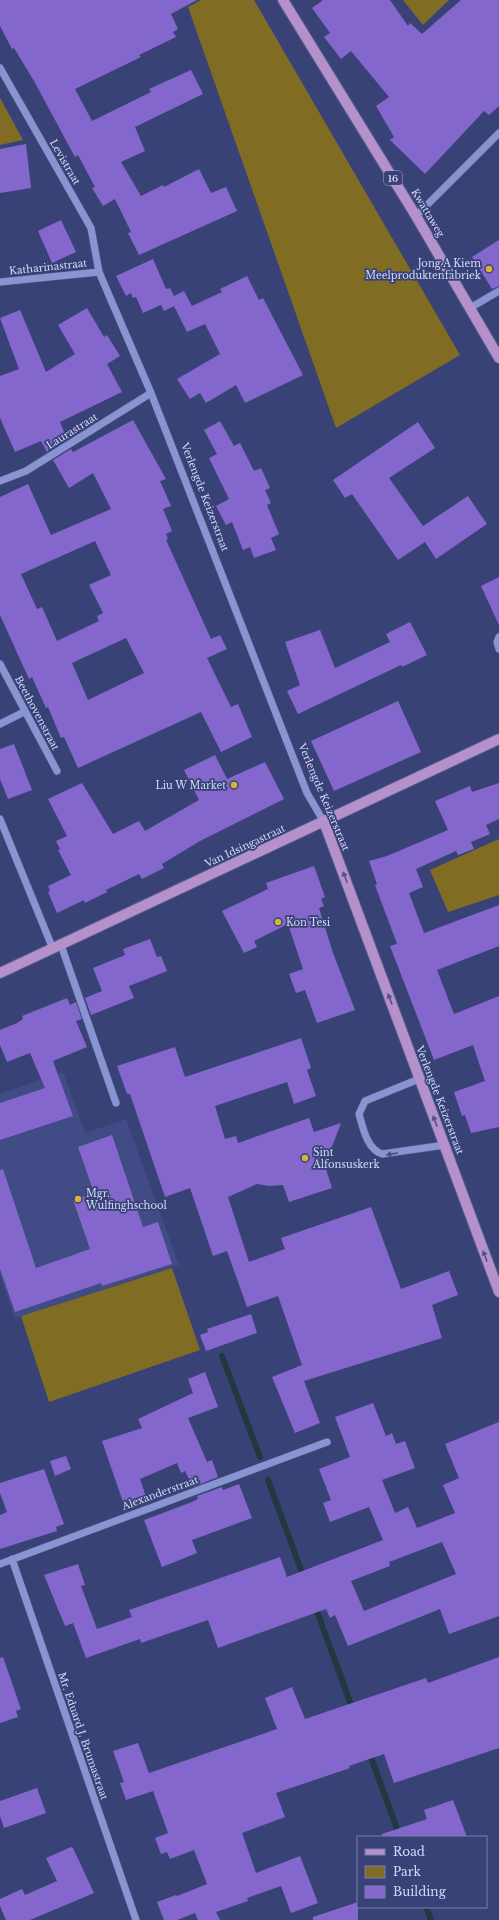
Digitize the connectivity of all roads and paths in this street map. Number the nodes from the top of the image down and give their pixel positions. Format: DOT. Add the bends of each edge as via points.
graph roads {
  1 [pos="283,0"];
  2 [pos="0,68"];
  3 [pos="499,133"];
  4 [pos="416,216"];
  5 [pos="99,272"];
  6 [pos="0,282"];
  7 [pos="499,291"];
  8 [pos="470,308"];
  9 [pos="499,358"];
  10 [pos="151,393"];
  11 [pos="0,481"];
  12 [pos="499,637"];
  13 [pos="499,650"];
  14 [pos="0,664"];
  15 [pos="24,712"];
  16 [pos="0,724"];
  17 [pos="499,739"];
  18 [pos="57,771"];
  19 [pos="0,819"];
  20 [pos="324,822"];
  21 [pos="57,947"];
  22 [pos="0,973"];
  23 [pos="419,1079"];
  24 [pos="116,1103"];
  25 [pos="445,1146"];
  26 [pos="499,1292"];
  27 [pos="327,1442"];
  28 [pos="12,1559"];
  29 [pos="0,1564"];
  30 [pos="136,1920"];
  1 -- 4 [label="main road, Kwattaweg / 16"];
  2 -- 5 [label="street, Levistraat" via="91,228"];
  3 -- 4 [label="street"];
  4 -- 8 [label="main road, Kwattaweg / 16"];
  5 -- 6 [label="street, Katharinastraat"];
  5 -- 10 [label="street, Verlengde Keizerstraat"];
  7 -- 8 [label="street"];
  8 -- 9 [label="main road, Kwattaweg / 16"];
  10 -- 11 [label="street, Laurastraat" via="26,471"];
  10 -- 20 [label="street, Verlengde Keizerstraat" via="307,793"];
  12 -- 13 [label="street"];
  14 -- 15 [label="street, Beethovenstraat"];
  15 -- 16 [label="street"];
  15 -- 18 [label="street, Beethovenstraat"];
  17 -- 20 [label="main road, Van Idsingastraat"];
  19 -- 21 [label="street"];
  20 -- 21 [label="main road, Van Idsingastraat"];
  23 -- 20 [label="main road, Verlengde Keizerstraat, one-way"];
  21 -- 22 [label="main road, Van Idsingastraat"];
  21 -- 24 [label="street"];
  25 -- 23 [label="main road, Verlengde Keizerstraat, one-way"];
  25 -- 23 [label="street, one-way" via="382,1154 373,1149 362,1125 359,1114 365,1101"];
  26 -- 25 [label="main road, Verlengde Keizerstraat, one-way"];
  27 -- 28 [label="street, Alexanderstraat"];
  28 -- 29 [label="street, Alexanderstraat"];
  28 -- 30 [label="street, Mr. Eduard J. Brumastraat"];
}
